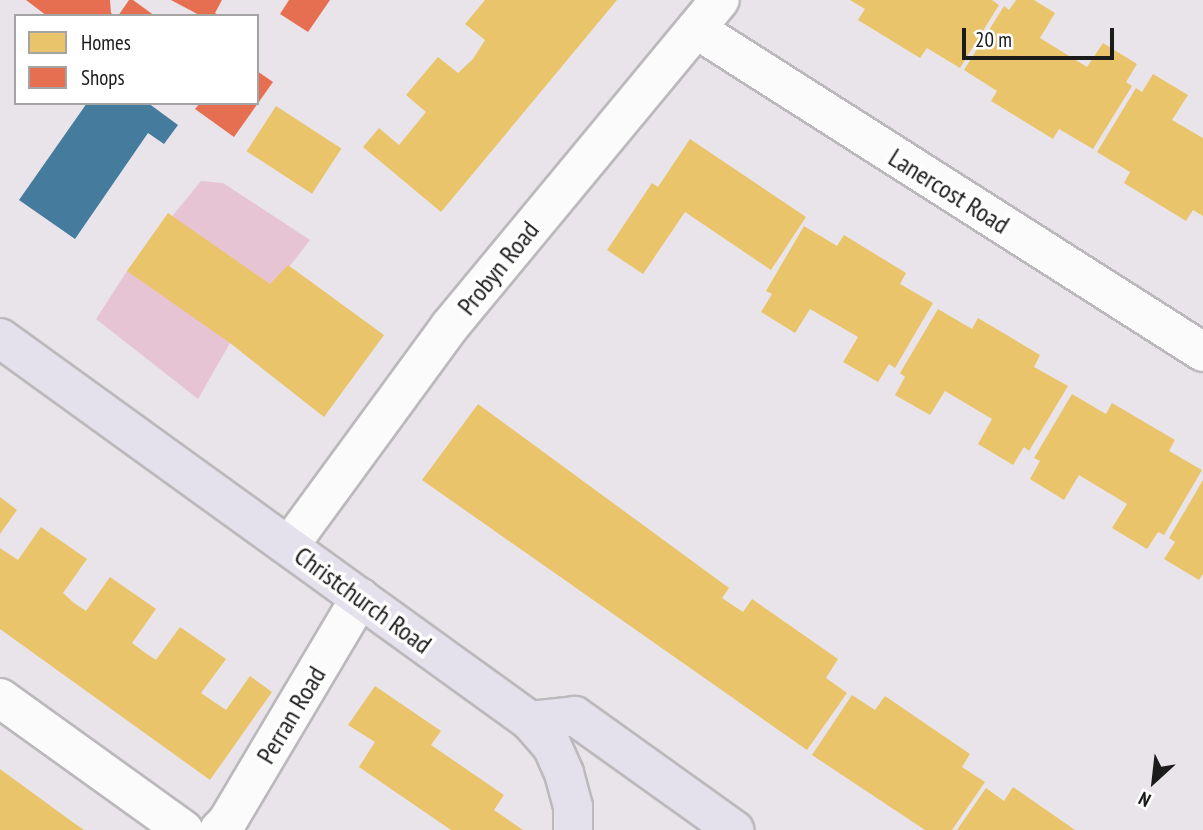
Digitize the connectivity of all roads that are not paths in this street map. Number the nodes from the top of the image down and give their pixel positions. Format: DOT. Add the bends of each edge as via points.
graph roads {
  1 [pos="720,0"];
  2 [pos="696,29"];
  3 [pos="0,338"];
  4 [pos="1203,352"];
  5 [pos="289,546"];
  6 [pos="360,598"];
  7 [pos="0,698"];
  8 [pos="530,721"];
  9 [pos="184,830"];
  10 [pos="219,830"];
  11 [pos="573,830"];
  12 [pos="734,830"];
  1 -- 2 [label="street, Probyn Road"];
  2 -- 4 [label="street, Lanercost Road"];
  2 -- 5 [label="street, Probyn Road" via="450,326"];
  3 -- 5 [label="highway, Christchurch Road"];
  5 -- 6 [label="highway, Christchurch Road"];
  6 -- 8 [label="highway, Christchurch Road"];
  6 -- 10 [label="street, Perran Road"];
  7 -- 9 [label="street"];
  8 -- 11 [label="highway, Christchurch Road" via="552,746 564,773 573,806"];
  8 -- 12 [label="highway" via="575,716"];
}
